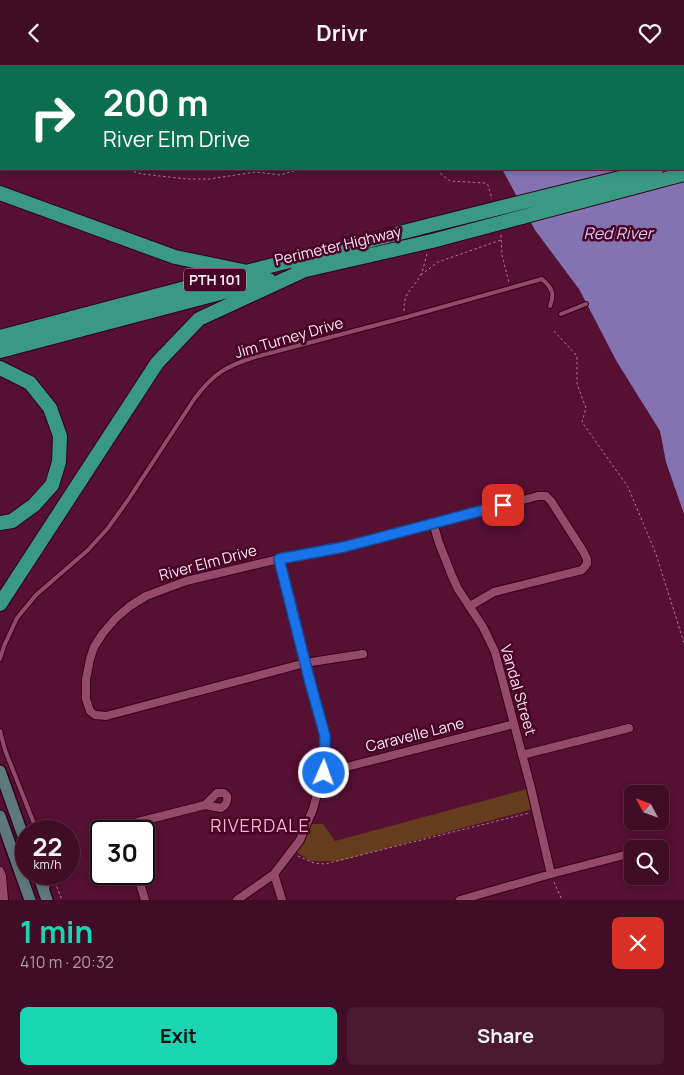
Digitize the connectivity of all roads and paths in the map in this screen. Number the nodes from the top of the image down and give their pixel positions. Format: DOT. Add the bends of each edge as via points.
graph roads {
  1 [pos="128,170"];
  2 [pos="297,170"];
  3 [pos="652,170"];
  4 [pos="684,174"];
  5 [pos="0,193"];
  6 [pos="501,240"];
  7 [pos="430,246"];
  8 [pos="305,270"];
  9 [pos="246,272"];
  10 [pos="421,275"];
  11 [pos="586,304"];
  12 [pos="550,306"];
  13 [pos="561,314"];
  14 [pos="404,318"];
  15 [pos="554,331"];
  16 [pos="0,337"];
  17 [pos="0,351"];
  18 [pos="0,368"];
  19 [pos="0,523"];
  20 [pos="433,523"];
  21 [pos="279,559"];
  22 [pos="0,603"];
  23 [pos="470,606"];
  24 [pos="684,643"];
  25 [pos="363,654"];
  26 [pos="0,659"];
  27 [pos="305,663"];
  28 [pos="514,724"];
  29 [pos="628,728"];
  30 [pos="0,731"];
  31 [pos="522,755"];
  32 [pos="0,771"];
  33 [pos="324,773"];
  34 [pos="205,805"];
  35 [pos="536,811"];
  36 [pos="0,816"];
  37 [pos="17,820"];
  38 [pos="33,820"];
  39 [pos="146,820"];
  40 [pos="291,851"];
  41 [pos="624,855"];
  42 [pos="0,871"];
  43 [pos="274,874"];
  44 [pos="551,874"];
  45 [pos="42,885"];
  46 [pos="56,885"];
  47 [pos="140,885"];
  48 [pos="46,897"];
  49 [pos="4,900"];
  50 [pos="30,900"];
  51 [pos="62,900"];
  52 [pos="145,900"];
  53 [pos="237,900"];
  54 [pos="282,900"];
  55 [pos="460,900"];
  56 [pos="562,900"];
  1 -- 2 [label="path" via="209,179 256,172 280,175"];
  3 -- 9 [label="highway, Perimeter Highway / PTH 101, bridge"];
  4 -- 7 [label="highway, Perimeter Highway / PTH 101, bridge"];
  5 -- 9 [label="highway" via="175,257"];
  6 -- 10 [label="path" via="438,262"];
  7 -- 8 [label="highway, Perimeter Highway / PTH 101"];
  7 -- 10 [label="path"];
  8 -- 17 [label="highway, Perimeter Highway / PTH 101"];
  8 -- 22 [label="highway" via="199,319 157,363"];
  9 -- 16 [label="highway, Perimeter Highway / PTH 101"];
  10 -- 14 [label="path" via="408,291"];
  11 -- 13 [label="lane"];
  12 -- 14 [label="lane, Jim Turney Drive" via="553,299 551,288 542,279"];
  14 -- 26 [label="lane, Jim Turney Drive" via="255,357 215,375 194,398 108,528 36,595 17,618"];
  15 -- 24 [label="path" via="577,356 577,384 586,408 582,422 628,487 656,554"];
  18 -- 19 [label="highway" via="30,383 50,408 60,436 59,462 52,485 34,505 12,521"];
  20 -- 21 [label="street, River Elm Drive" via="344,547"];
  20 -- 23 [label="street, Vandal Street" via="452,576"];
  20 -- 23 [label="street, River Elm Drive" via="546,496 584,551 587,564 582,570 494,592"];
  21 -- 27 [label="street"];
  21 -- 27 [label="street, River Elm Drive" via="186,581 146,596 130,607 116,618 94,647 86,680 86,699 90,711 106,716"];
  23 -- 28 [label="street, Vandal Street" via="495,652"];
  25 -- 27 [label="street"];
  27 -- 33 [label="street" via="325,736"];
  28 -- 31 [label="street, Vandal Street"];
  28 -- 33 [label="street, Caravelle Lane"];
  29 -- 31 [label="street"];
  30 -- 38 [label="lane"];
  31 -- 35 [label="street, Vandal Street"];
  32 -- 37 [label="main road"];
  33 -- 40 [label="street" via="300,840"];
  34 -- 39 [label="street"];
  35 -- 40 [label="path" via="325,864 314,863"];
  35 -- 44 [label="street, Vandal Street"];
  36 -- 50 [label="main road"];
  40 -- 43 [label="street"];
  41 -- 44 [label="street"];
  42 -- 49 [label="street"];
  43 -- 53 [label="street"];
  43 -- 54 [label="street"];
  44 -- 55 [label="street"];
  44 -- 56 [label="path"];
  45 -- 48 [label="main road"];
  46 -- 51 [label="path"];
  47 -- 52 [label="street"];
}
